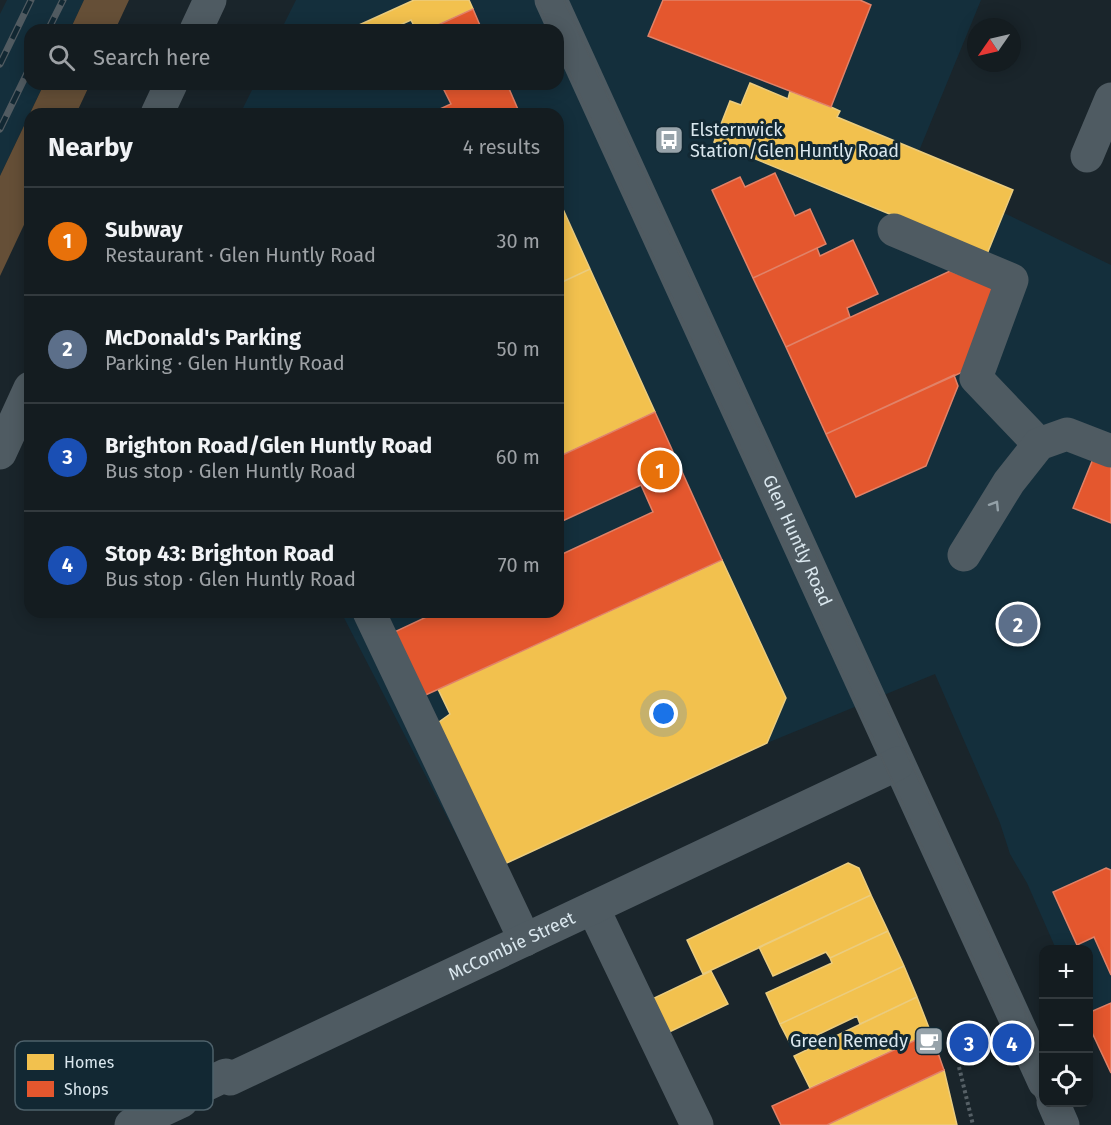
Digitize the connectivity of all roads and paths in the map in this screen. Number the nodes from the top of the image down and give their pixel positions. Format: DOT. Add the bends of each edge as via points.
graph roads {
  1 [pos="210,0"];
  2 [pos="551,0"];
  3 [pos="199,24"];
  4 [pos="562,24"];
  5 [pos="564,29"];
  6 [pos="168,90"];
  7 [pos="1111,99"];
  8 [pos="160,108"];
  9 [pos="1087,156"];
  10 [pos="894,230"];
  11 [pos="24,401"];
  12 [pos="1039,444"];
  13 [pos="1111,451"];
  14 [pos="0,453"];
  15 [pos="964,555"];
  16 [pos="372,618"];
  17 [pos="898,763"];
  18 [pos="593,908"];
  19 [pos="525,940"];
  20 [pos="959,1067"];
  21 [pos="1039,1071"];
  22 [pos="213,1081"];
  23 [pos="1055,1107"];
  24 [pos="163,1110"];
  25 [pos="131,1125"];
  26 [pos="697,1125"];
  27 [pos="973,1125"];
  28 [pos="1063,1125"];
  1 -- 3 [label="street"];
  2 -- 4 [label="street, Glen Huntly Road"];
  5 -- 17 [label="street, Glen Huntly Road"];
  6 -- 8 [label="street"];
  7 -- 9 [label="street"];
  10 -- 12 [label="street" via="1012,280 976,378"];
  11 -- 14 [label="street"];
  12 -- 13 [label="street" via="1067,434"];
  15 -- 12 [label="street, one-way" via="1009,482"];
  16 -- 19 [label="street"];
  17 -- 18 [label="street, McCombie Street"];
  17 -- 21 [label="street, Glen Huntly Road"];
  18 -- 19 [label="street, McCombie Street"];
  18 -- 26 [label="street"];
  19 -- 22 [label="street, McCombie Street" via="230,1079 226,1075"];
  20 -- 27 [label="path"];
  23 -- 28 [label="street"];
  24 -- 25 [label="street, McCombie Street"];
}
